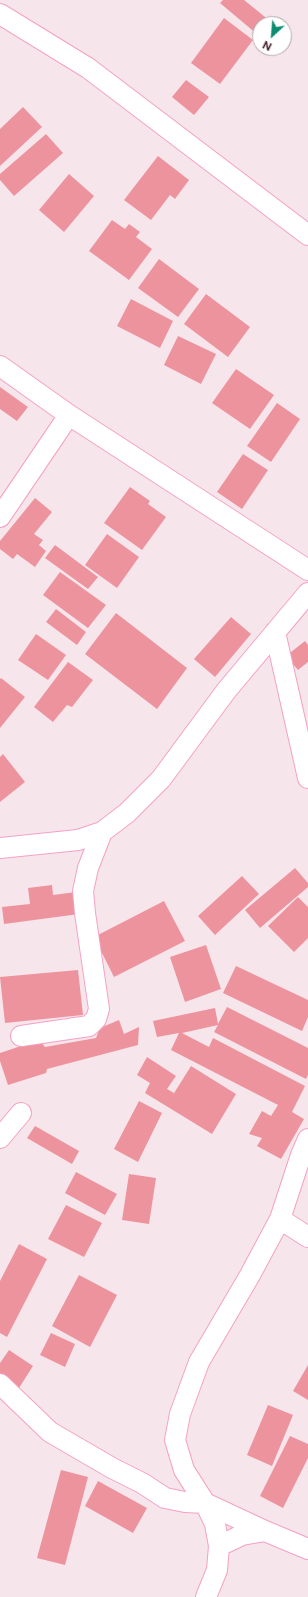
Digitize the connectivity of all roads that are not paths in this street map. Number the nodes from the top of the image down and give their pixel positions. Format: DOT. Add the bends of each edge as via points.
graph roads {
  1 [pos="0,14"];
  2 [pos="308,235"];
  3 [pos="0,366"];
  4 [pos="69,415"];
  5 [pos="0,517"];
  6 [pos="308,570"];
  7 [pos="308,593"];
  8 [pos="275,632"];
  9 [pos="308,778"];
  10 [pos="102,832"];
  11 [pos="0,848"];
  12 [pos="21,1036"];
  13 [pos="21,1113"];
  14 [pos="0,1138"];
  15 [pos="308,1140"];
  16 [pos="280,1219"];
  17 [pos="308,1237"];
  18 [pos="0,1384"];
  19 [pos="205,1502"];
  20 [pos="265,1531"];
  21 [pos="219,1546"];
  22 [pos="308,1549"];
  23 [pos="206,1597"];
  1 -- 2 [label="street" via="88,68"];
  3 -- 4 [label="street"];
  4 -- 5 [label="street"];
  4 -- 6 [label="street"];
  7 -- 8 [label="street"];
  8 -- 9 [label="street"];
  8 -- 10 [label="street" via="226,691 161,779 128,813"];
  10 -- 11 [label="street" via="78,840"];
  10 -- 12 [label="street" via="88,868 83,891 99,1009 96,1019 89,1026"];
  13 -- 14 [label="street"];
  15 -- 16 [label="street"];
  16 -- 17 [label="street"];
  16 -- 19 [label="street" via="199,1362 180,1414 176,1440 184,1470"];
  18 -- 19 [label="street" via="50,1432 77,1448 165,1498"];
  19 -- 20 [label="street"];
  19 -- 21 [label="street" via="215,1524"];
  20 -- 21 [label="street" via="242,1535"];
  20 -- 22 [label="street"];
  21 -- 23 [label="street" via="217,1570"];
}
